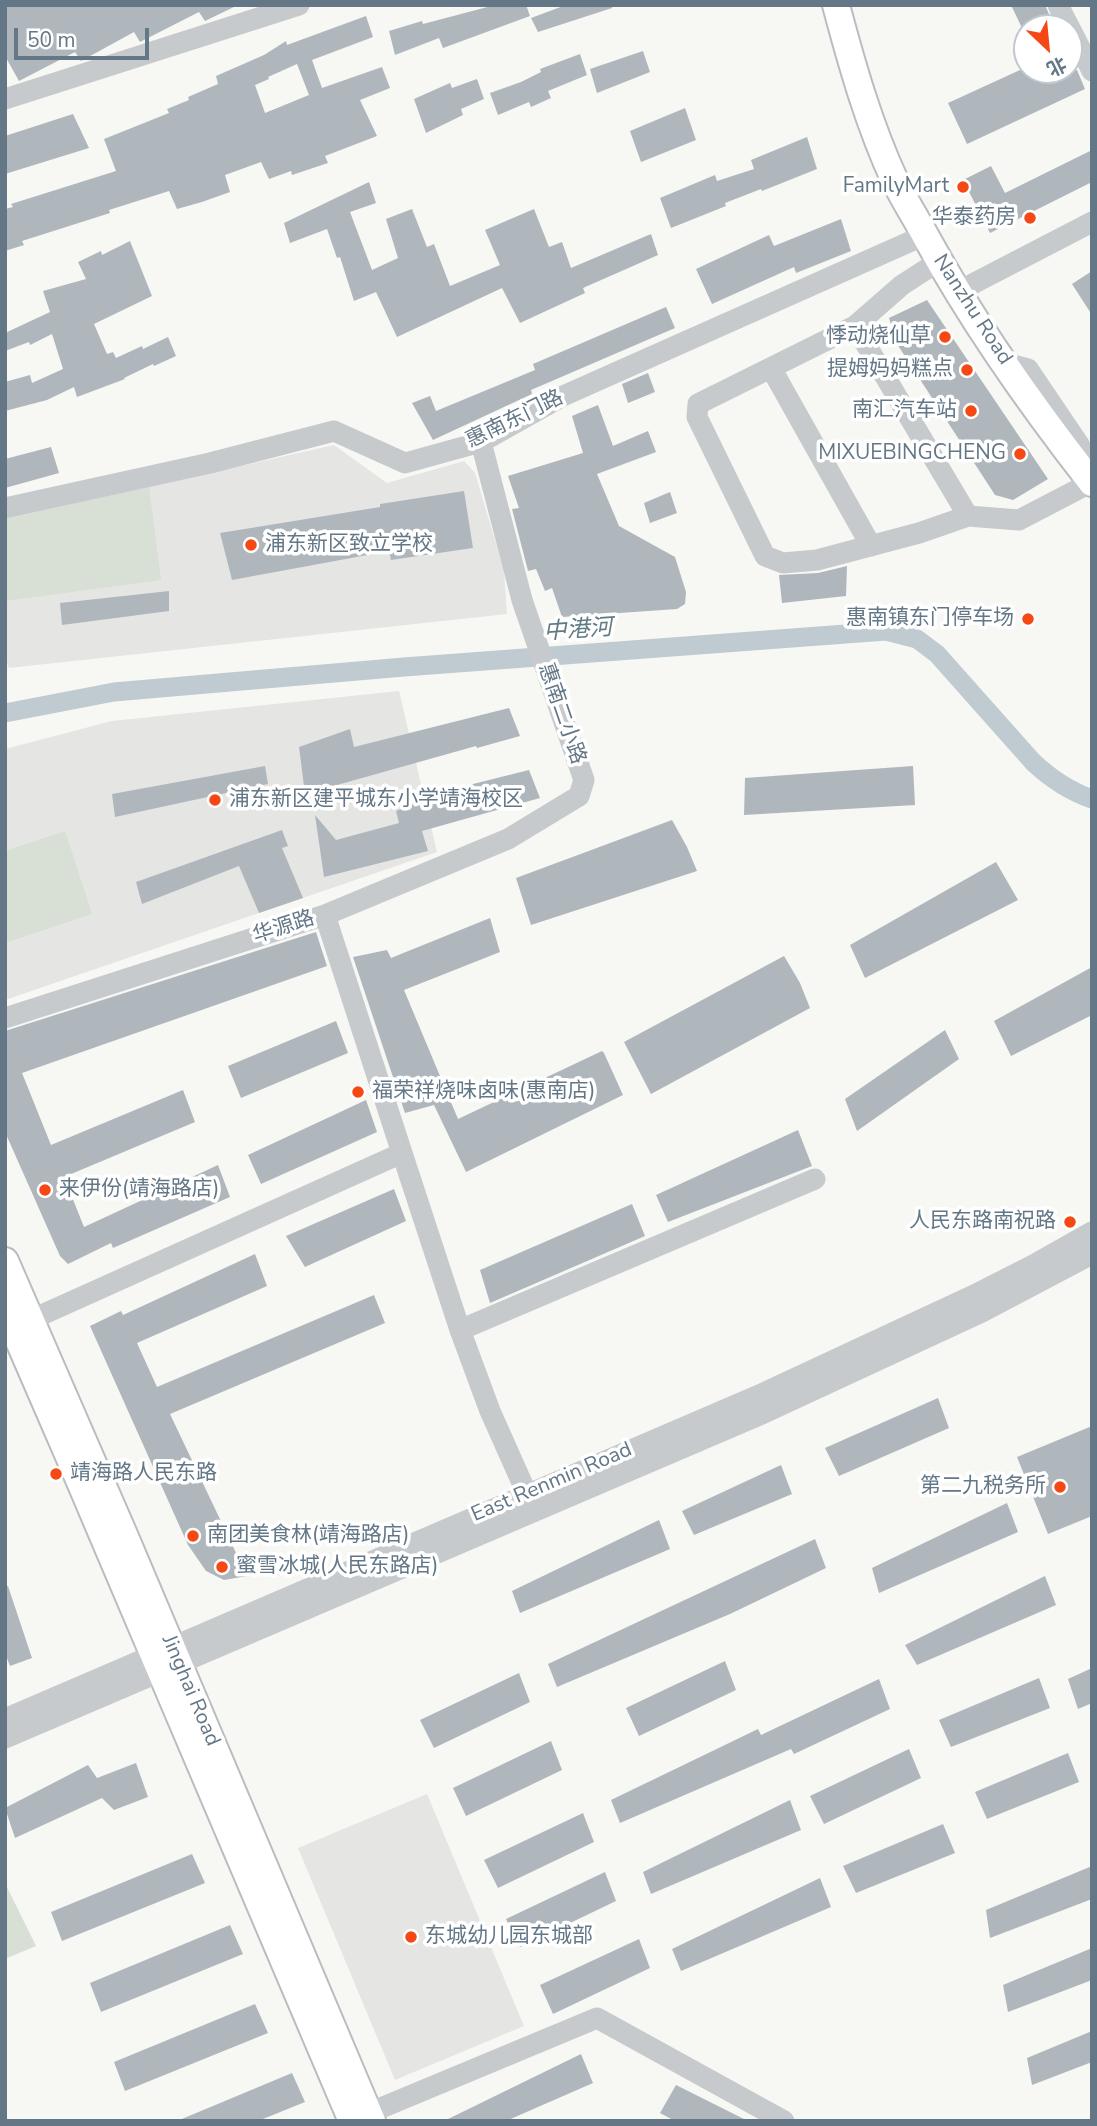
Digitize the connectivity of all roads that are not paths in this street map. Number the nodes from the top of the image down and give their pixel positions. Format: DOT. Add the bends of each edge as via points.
graph roads {
  1 [pos="299,5"];
  2 [pos="836,5"];
  3 [pos="1058,5"];
  4 [pos="1092,71"];
  5 [pos="5,99"];
  6 [pos="1092,222"];
  7 [pos="925,235"];
  8 [pos="939,261"];
  9 [pos="957,292"];
  10 [pos="855,326"];
  11 [pos="771,368"];
  12 [pos="481,442"];
  13 [pos="1088,478"];
  14 [pos="5,508"];
  15 [pos="968,516"];
  16 [pos="872,546"];
  17 [pos="325,915"];
  18 [pos="5,1018"];
  19 [pos="402,1153"];
  20 [pos="815,1180"];
  21 [pos="1092,1232"];
  22 [pos="1092,1254"];
  23 [pos="5,1261"];
  24 [pos="14,1322"];
  25 [pos="460,1330"];
  26 [pos="527,1494"];
  27 [pos="166,1659"];
  28 [pos="5,1718"];
  29 [pos="5,1738"];
  30 [pos="361,2118"];
  31 [pos="784,2121"];
  1 -- 5 [label="street"];
  2 -- 7 [label="main road, Nanzhu Road" via="881,148"];
  3 -- 4 [label="street"];
  6 -- 9 [label="street"];
  7 -- 8 [label="main road, Nanzhu Road"];
  7 -- 12 [label="street, 惠南东门路" via="563,396"];
  8 -- 9 [label="main road, Nanzhu Road"];
  8 -- 10 [label="street" via="902,285"];
  9 -- 13 [label="main road, Nanzhu Road"];
  10 -- 11 [label="street"];
  10 -- 15 [label="street"];
  11 -- 16 [label="street"];
  11 -- 16 [label="street" via="698,404 697,416 765,556 783,563 817,560"];
  12 -- 14 [label="street, 惠南东门路" via="405,463 334,431"];
  12 -- 17 [label="street, 惠南二小路" via="522,600 584,780 579,796 508,839"];
  13 -- 15 [label="street" via="1019,520"];
  15 -- 16 [label="street"];
  17 -- 18 [label="street, 华源路"];
  17 -- 19 [label="street, 华源路"];
  19 -- 24 [label="street"];
  19 -- 25 [label="street, 华源路"];
  20 -- 25 [label="street"];
  21 -- 26 [label="street, East Renmin Road" via="847,1355"];
  22 -- 27 [label="street, East Renmin Road" via="982,1312 821,1387"];
  23 -- 24 [label="main road, Jinghai Road"];
  24 -- 27 [label="main road, Jinghai Road"];
  25 -- 26 [label="street, 华源路"];
  26 -- 27 [label="street, East Renmin Road"];
  27 -- 28 [label="street, East Renmin Road"];
  27 -- 29 [label="street, East Renmin Road"];
  27 -- 30 [label="main road, Jinghai Road"];
  30 -- 31 [label="street" via="597,2018"];
}
